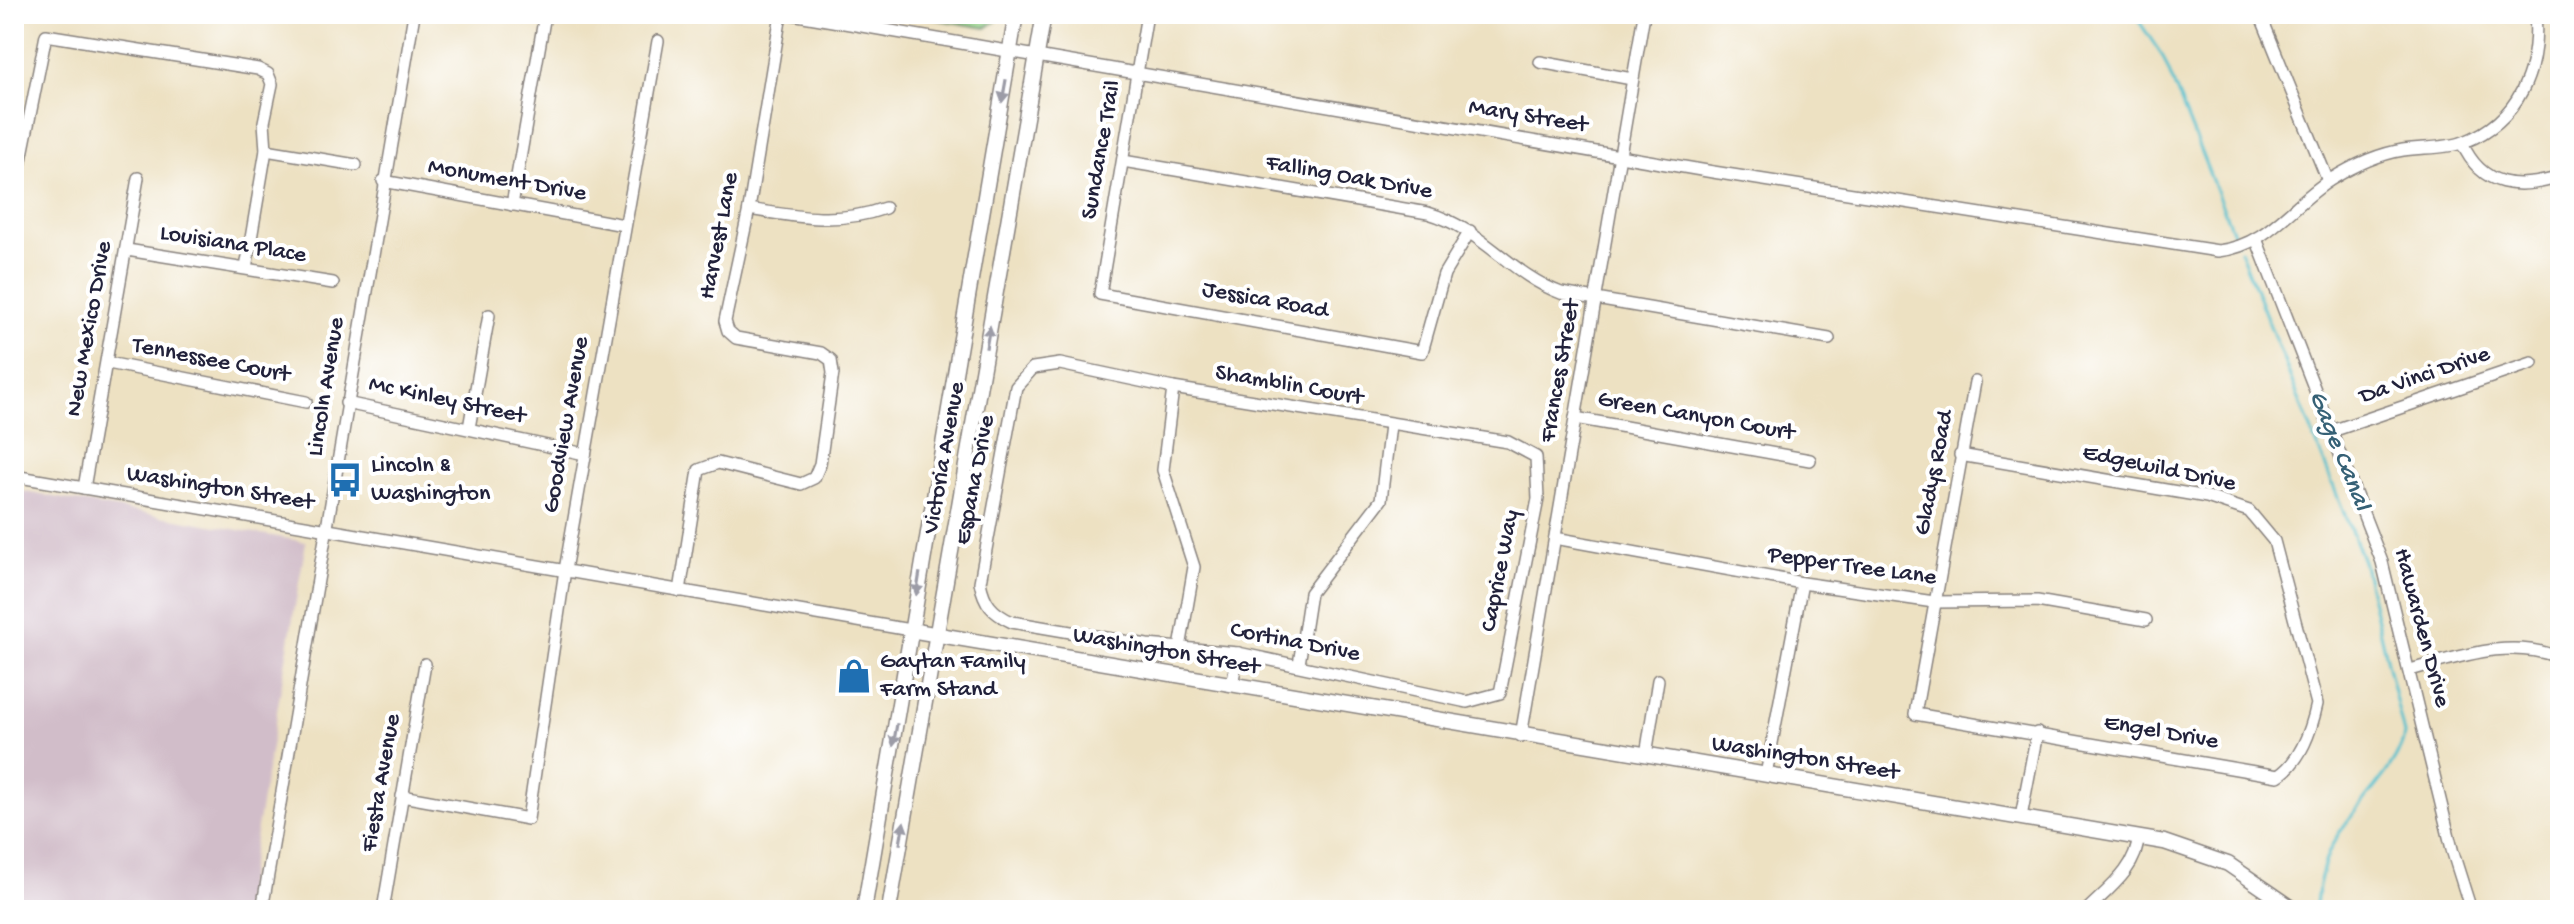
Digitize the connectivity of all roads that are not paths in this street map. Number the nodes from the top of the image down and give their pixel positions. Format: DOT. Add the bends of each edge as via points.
graph roads {
  1 [pos="414,14"];
  2 [pos="781,14"];
  3 [pos="792,14"];
  4 [pos="1016,14"];
  5 [pos="1044,14"];
  6 [pos="1147,14"];
  7 [pos="1644,14"];
  8 [pos="2260,14"];
  9 [pos="2535,14"];
  10 [pos="544,20"];
  11 [pos="658,41"];
  12 [pos="1010,51"];
  13 [pos="1037,56"];
  14 [pos="1540,62"];
  15 [pos="1137,75"];
  16 [pos="1632,79"];
  17 [pos="2462,143"];
  18 [pos="266,150"];
  19 [pos="1620,155"];
  20 [pos="1123,161"];
  21 [pos="356,165"];
  22 [pos="2560,177"];
  23 [pos="138,178"];
  24 [pos="15,179"];
  25 [pos="383,181"];
  26 [pos="2328,181"];
  27 [pos="14,195"];
  28 [pos="512,205"];
  29 [pos="885,208"];
  30 [pos="749,209"];
  31 [pos="624,225"];
  32 [pos="1470,231"];
  33 [pos="2252,243"];
  34 [pos="127,250"];
  35 [pos="246,268"];
  36 [pos="333,283"];
  37 [pos="1100,294"];
  38 [pos="1595,300"];
  39 [pos="489,315"];
  40 [pos="1829,339"];
  41 [pos="108,363"];
  42 [pos="2532,363"];
  43 [pos="1033,368"];
  44 [pos="1975,382"];
  45 [pos="1173,388"];
  46 [pos="306,402"];
  47 [pos="346,403"];
  48 [pos="1575,418"];
  49 [pos="1390,425"];
  50 [pos="469,428"];
  51 [pos="2332,431"];
  52 [pos="585,454"];
  53 [pos="1960,455"];
  54 [pos="1536,457"];
  55 [pos="1810,460"];
  56 [pos="14,476"];
  57 [pos="84,488"];
  58 [pos="326,528"];
  59 [pos="1555,538"];
  60 [pos="565,570"];
  61 [pos="1802,583"];
  62 [pos="680,591"];
  63 [pos="1934,602"];
  64 [pos="988,606"];
  65 [pos="2146,620"];
  66 [pos="910,630"];
  67 [pos="937,634"];
  68 [pos="1180,648"];
  69 [pos="1238,653"];
  70 [pos="2560,658"];
  71 [pos="425,664"];
  72 [pos="1299,664"];
  73 [pos="2410,670"];
  74 [pos="1658,680"];
  75 [pos="1232,685"];
  76 [pos="1500,693"];
  77 [pos="1915,714"];
  78 [pos="2037,733"];
  79 [pos="1521,736"];
  80 [pos="1646,755"];
  81 [pos="1766,775"];
  82 [pos="2278,776"];
  83 [pos="402,796"];
  84 [pos="2021,817"];
  85 [pos="2138,837"];
  86 [pos="262,910"];
  87 [pos="383,910"];
  88 [pos="864,910"];
  89 [pos="889,910"];
  90 [pos="2087,910"];
  91 [pos="2295,910"];
  92 [pos="2471,910"];
  1 -- 25 [label="street, Lincoln Avenue"];
  2 -- 30 [label="street, Harvest Lane"];
  3 -- 12 [label="street, Mary Street"];
  4 -- 12 [label="main road, Victoria Avenue"];
  5 -- 13 [label="main road, Victoria Avenue"];
  6 -- 15 [label="street, Sundance Trail"];
  7 -- 16 [label="street, Frances Street"];
  8 -- 26 [label="street"];
  9 -- 17 [label="street" via="2534,62 2520,97 2489,129"];
  10 -- 28 [label="street"];
  11 -- 31 [label="street, Goodview Avenue"];
  12 -- 13 [label="street, Mary Street"];
  12 -- 66 [label="main road, Victoria Avenue, one-way"];
  13 -- 15 [label="street, Mary Street"];
  67 -- 13 [label="main road, Victoria Avenue, one-way"];
  14 -- 16 [label="street"];
  15 -- 19 [label="street, Mary Street"];
  15 -- 20 [label="street, Sundance Trail"];
  16 -- 19 [label="street, Frances Street"];
  17 -- 22 [label="street" via="2483,173 2506,184 2531,186"];
  17 -- 26 [label="street" via="2399,151"];
  18 -- 21 [label="street"];
  18 -- 24 [label="street" via="264,122 272,84 268,74 46,35"];
  18 -- 35 [label="street"];
  19 -- 33 [label="street, Mary Street" via="2206,251"];
  19 -- 38 [label="street, Frances Street"];
  20 -- 32 [label="street, Falling Oak Drive" via="1428,213"];
  20 -- 37 [label="street, Sundance Trail"];
  23 -- 34 [label="street, New Mexico Drive"];
  24 -- 27 [label="street"];
  25 -- 28 [label="street, Monument Drive"];
  25 -- 47 [label="street, Lincoln Avenue"];
  26 -- 33 [label="street"];
  28 -- 31 [label="street, Monument Drive"];
  29 -- 30 [label="street" via="837,220"];
  30 -- 62 [label="street, Harvest Lane" via="725,321 736,338 821,353 831,360 820,464 814,478 801,484 718,463 699,470"];
  31 -- 52 [label="street, Goodview Avenue"];
  32 -- 37 [label="street, Jessica Road" via="1444,274 1422,352"];
  32 -- 38 [label="street, Falling Oak Drive" via="1527,278"];
  33 -- 51 [label="street, Hawarden Drive"];
  34 -- 35 [label="street, Louisiana Place"];
  34 -- 41 [label="street, New Mexico Drive"];
  35 -- 36 [label="street, Louisiana Place"];
  38 -- 40 [label="street, Falling Oak Drive"];
  38 -- 48 [label="street, Frances Street"];
  39 -- 50 [label="street"];
  41 -- 46 [label="street, Tennessee Court"];
  41 -- 57 [label="street, New Mexico Drive"];
  42 -- 51 [label="street, Da Vinci Drive"];
  43 -- 45 [label="street, Shamblin Court" via="1060,364"];
  43 -- 64 [label="street, Espana Drive" via="1016,387 980,582"];
  44 -- 53 [label="street, Gladys Road"];
  45 -- 49 [label="street, Shamblin Court"];
  45 -- 68 [label="street" via="1163,470 1194,567"];
  47 -- 50 [label="street, Mc Kinley Street"];
  47 -- 58 [label="street, Lincoln Avenue"];
  48 -- 55 [label="street, Green Canyon Court"];
  48 -- 59 [label="street, Frances Street"];
  49 -- 54 [label="street, Shamblin Court" via="1508,442"];
  49 -- 72 [label="street" via="1381,500 1310,593"];
  50 -- 52 [label="street, Mc Kinley Street"];
  51 -- 73 [label="street, Hawarden Drive" via="2382,562"];
  52 -- 60 [label="street, Goodview Avenue"];
  53 -- 63 [label="street, Gladys Road"];
  53 -- 82 [label="street, Edgewild Drive" via="2207,497 2249,511 2274,541 2317,704 2293,767"];
  54 -- 76 [label="street, Caprice Way" via="1538,499"];
  56 -- 57 [label="street, Washington Street"];
  57 -- 58 [label="street, Washington Street"];
  58 -- 60 [label="street, Washington Street"];
  58 -- 86 [label="street, Lincoln Avenue"];
  59 -- 61 [label="street, Pepper Tree Lane"];
  59 -- 79 [label="street, Frances Street"];
  60 -- 62 [label="street, Washington Street"];
  60 -- 83 [label="street, Goodview Avenue" via="528,819"];
  61 -- 63 [label="street, Pepper Tree Lane"];
  61 -- 81 [label="street"];
  62 -- 66 [label="street, Washington Street"];
  63 -- 65 [label="street, Pepper Tree Lane" via="2037,601"];
  63 -- 77 [label="street, Gladys Road"];
  64 -- 68 [label="street, Cortina Drive" via="1012,622"];
  66 -- 67 [label="main road, Washington Street"];
  66 -- 88 [label="main road, Victoria Avenue, one-way"];
  67 -- 75 [label="main road, Washington Street"];
  89 -- 67 [label="main road, Victoria Avenue, one-way"];
  68 -- 69 [label="street, Cortina Drive"];
  69 -- 72 [label="street, Cortina Drive"];
  69 -- 75 [label="street"];
  70 -- 73 [label="street" via="2506,648"];
  71 -- 83 [label="street, Fiesta Avenue"];
  72 -- 76 [label="street, Cortina Drive" via="1467,702"];
  73 -- 92 [label="street, Hawarden Drive"];
  74 -- 80 [label="street"];
  75 -- 79 [label="main road, Washington Street"];
  77 -- 78 [label="street, Engel Drive"];
  78 -- 82 [label="street, Engel Drive"];
  78 -- 84 [label="street"];
  79 -- 80 [label="main road, Washington Street"];
  80 -- 81 [label="main road, Washington Street"];
  81 -- 84 [label="main road, Washington Street"];
  83 -- 87 [label="street, Fiesta Avenue"];
  84 -- 85 [label="main road, Washington Street"];
  85 -- 90 [label="street" via="2127,869"];
  85 -- 91 [label="main road, Washington Street" via="2228,864"];
}
